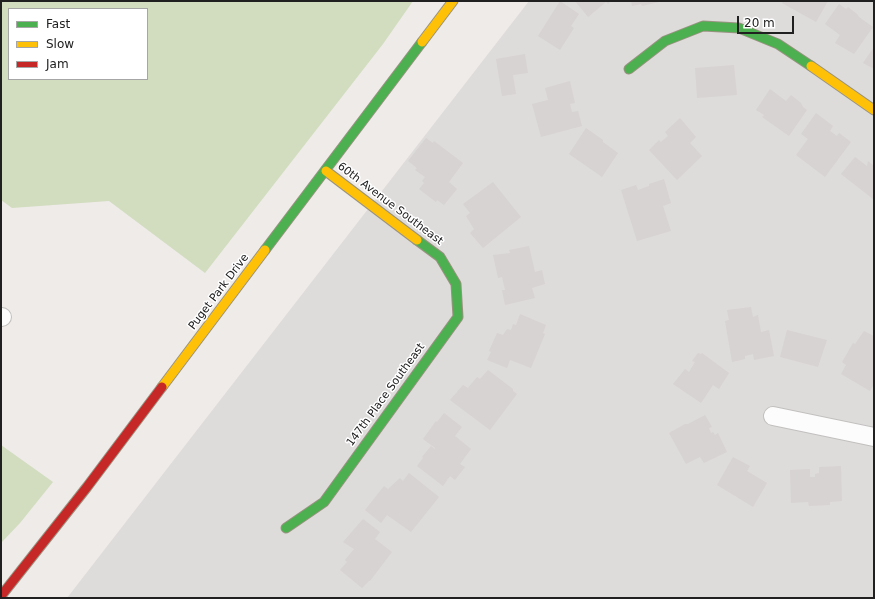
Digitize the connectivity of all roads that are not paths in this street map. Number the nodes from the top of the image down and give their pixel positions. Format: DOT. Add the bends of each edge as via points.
graph roads {
  1 [pos="453,1"];
  2 [pos="629,69"];
  3 [pos="874,110"];
  4 [pos="326,171"];
  5 [pos="440,257"];
  6 [pos="773,416"];
  7 [pos="874,437"];
  8 [pos="286,528"];
  9 [pos="1,596"];
  1 -- 4 [label="street, Puget Park Drive"];
  2 -- 3 [label="street" via="665,41 703,26 739,28 778,44"];
  4 -- 5 [label="street, 60th Avenue Southeast"];
  4 -- 9 [label="street, Puget Park Drive" via="87,487"];
  5 -- 8 [label="street, 147th Place Southeast" via="456,284 458,317 324,502"];
  6 -- 7 [label="street"];
}
